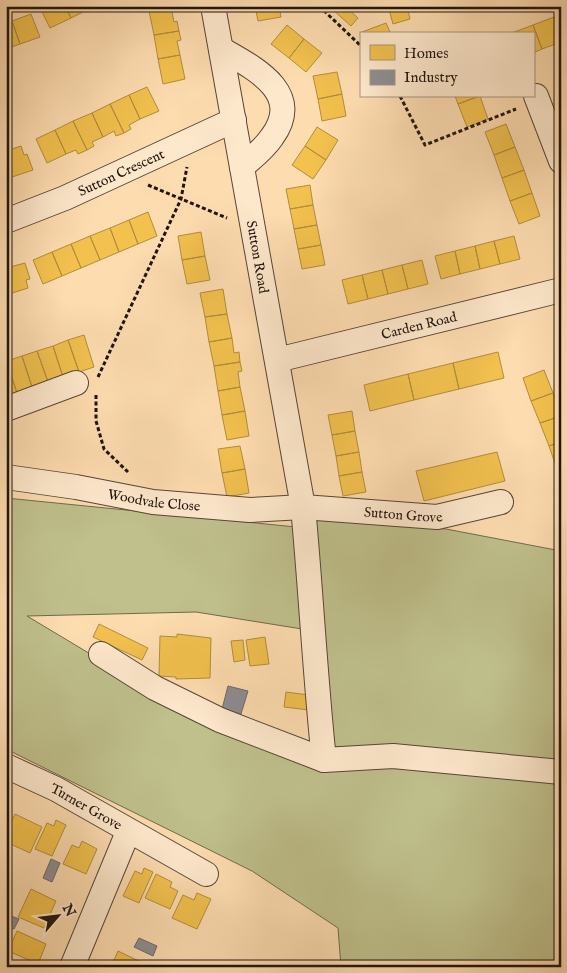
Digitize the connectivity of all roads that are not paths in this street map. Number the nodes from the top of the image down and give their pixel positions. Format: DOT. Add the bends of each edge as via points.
graph roads {
  1 [pos="213,6"];
  2 [pos="221,49"];
  3 [pos="537,98"];
  4 [pos="234,120"];
  5 [pos="561,161"];
  6 [pos="242,168"];
  7 [pos="6,221"];
  8 [pos="561,290"];
  9 [pos="277,360"];
  10 [pos="89,384"];
  11 [pos="6,409"];
  12 [pos="6,477"];
  13 [pos="501,502"];
  14 [pos="303,507"];
  15 [pos="101,654"];
  16 [pos="324,760"];
  17 [pos="6,766"];
  18 [pos="561,772"];
  19 [pos="128,832"];
  20 [pos="206,874"];
  21 [pos="72,967"];
  1 -- 2 [label="street, Sutton Road"];
  2 -- 4 [label="street, Sutton Road"];
  2 -- 6 [label="street" via="268,78 279,97 280,119 272,139"];
  3 -- 5 [label="street"];
  4 -- 6 [label="street, Sutton Road"];
  4 -- 7 [label="street, Sutton Crescent" via="65,198"];
  6 -- 9 [label="street, Sutton Road"];
  8 -- 9 [label="street, Carden Road"];
  9 -- 14 [label="street, Sutton Road"];
  10 -- 11 [label="street"];
  12 -- 14 [label="street, Woodvale Close" via="186,506 250,510"];
  13 -- 14 [label="street, Sutton Grove" via="437,517"];
  14 -- 16 [label="street, Sutton Road"];
  15 -- 16 [label="street" via="155,688 220,720"];
  16 -- 18 [label="street" via="392,756"];
  17 -- 19 [label="street, Turner Grove" via="56,789"];
  19 -- 20 [label="street, Turner Grove"];
  19 -- 21 [label="street"];
}
